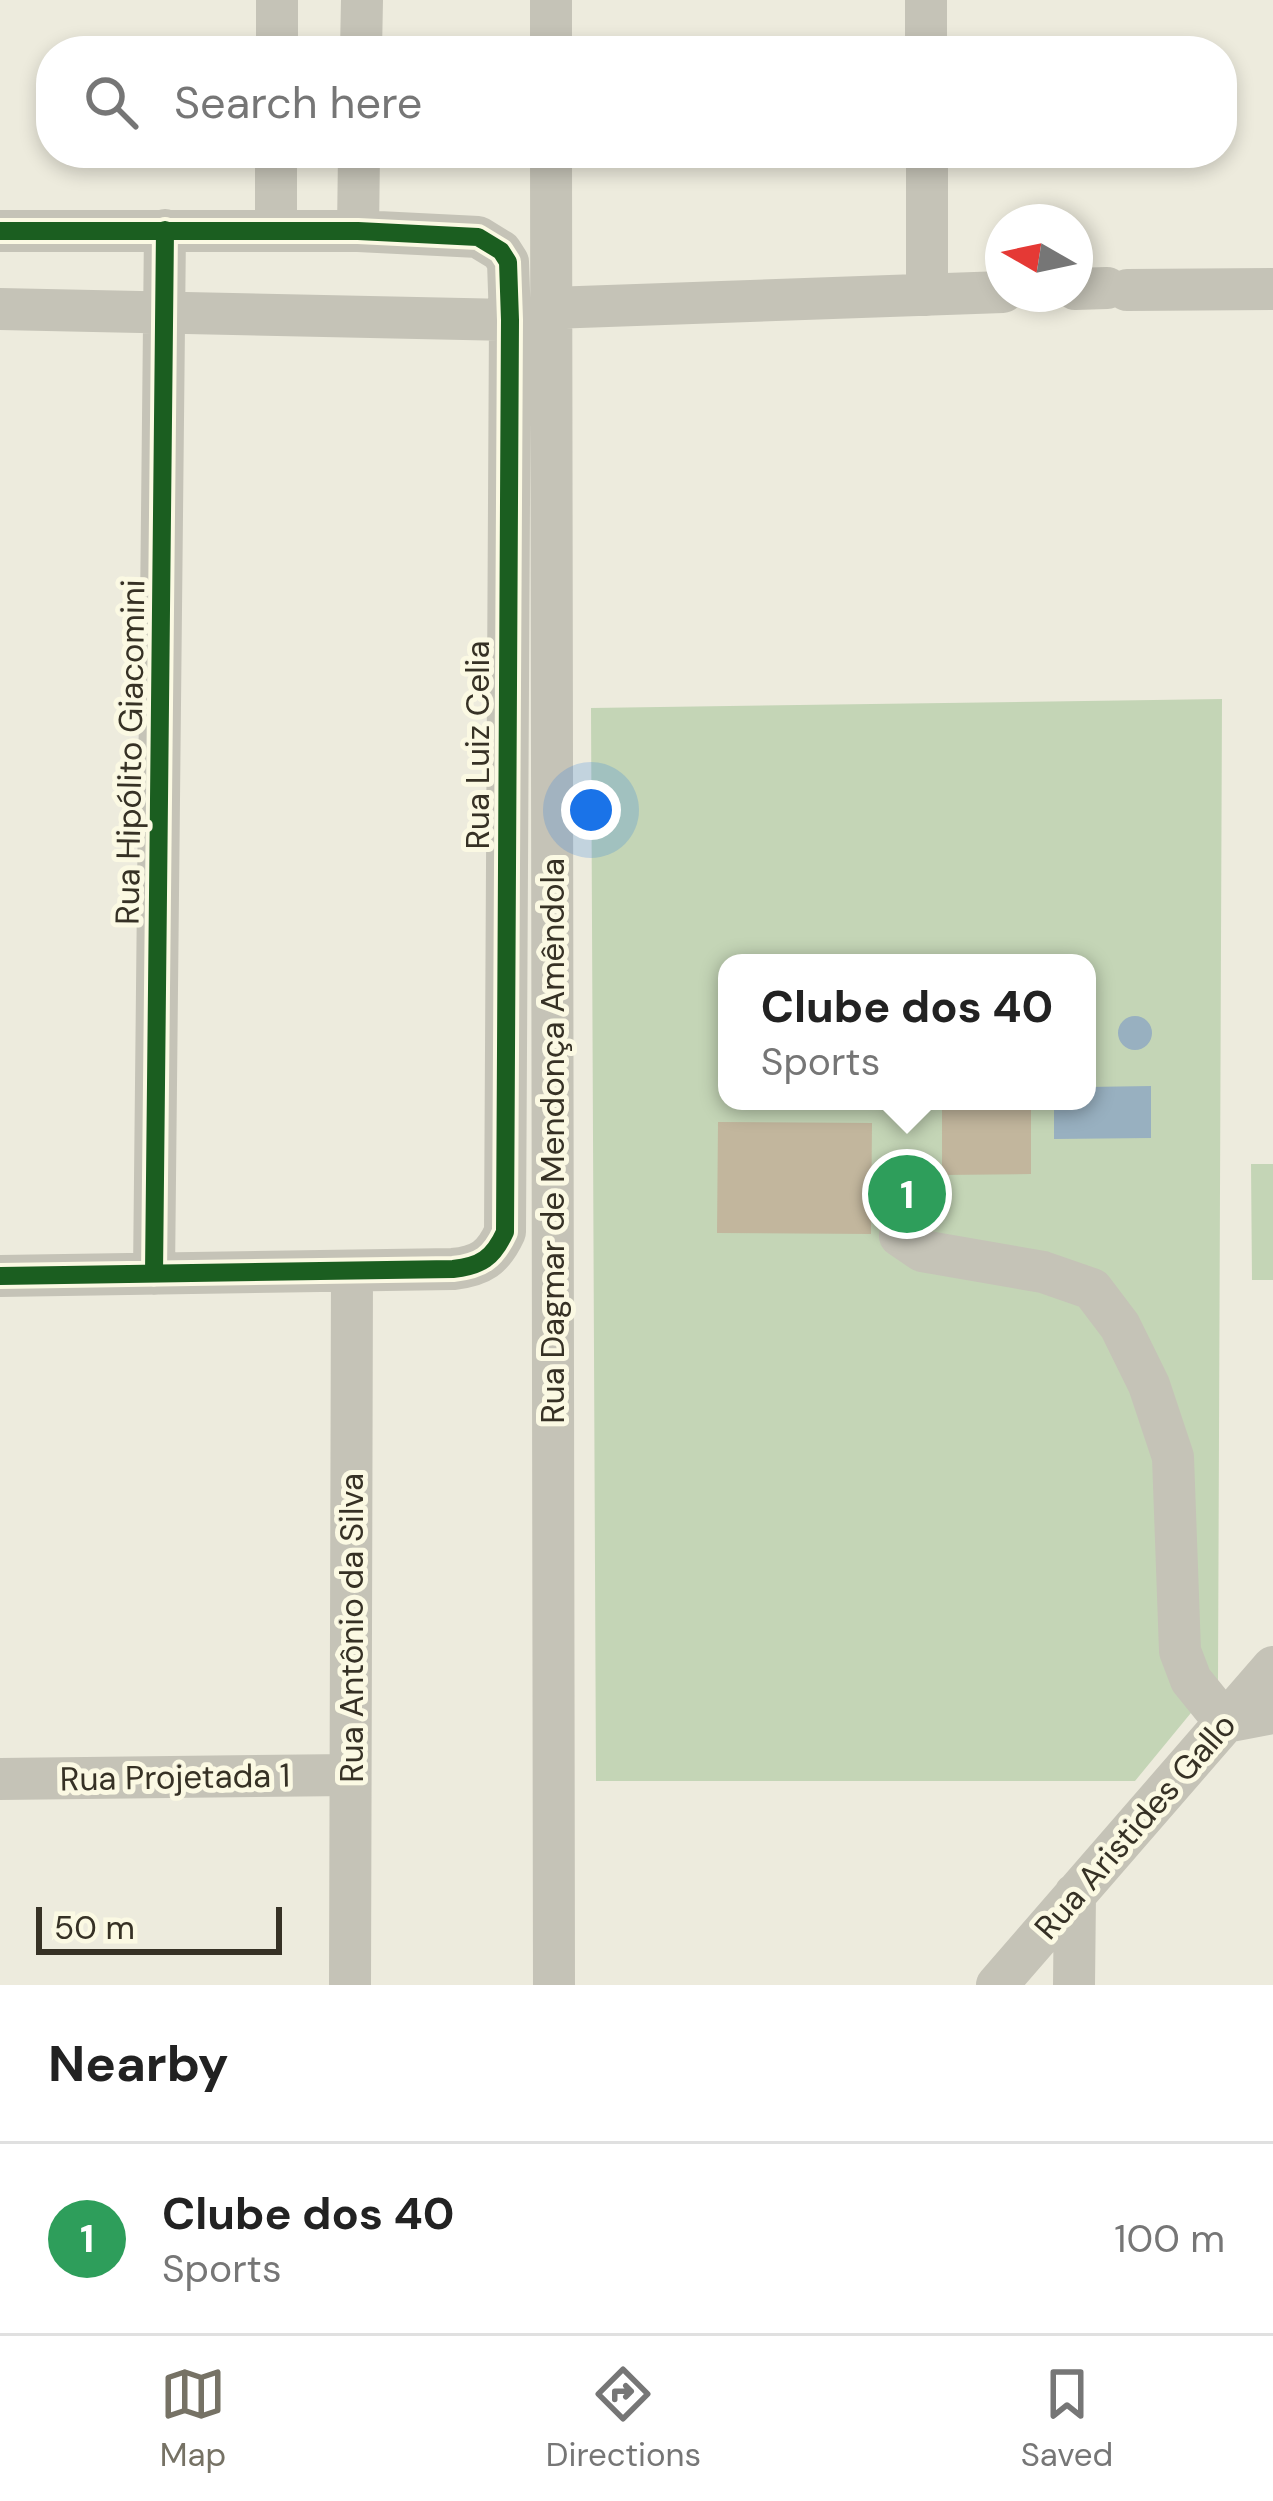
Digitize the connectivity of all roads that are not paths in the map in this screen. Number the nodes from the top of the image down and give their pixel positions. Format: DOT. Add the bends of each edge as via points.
graph roads {
  1 [pos="278,0"];
  2 [pos="362,0"];
  3 [pos="551,0"];
  4 [pos="926,0"];
  5 [pos="277,36"];
  6 [pos="361,36"];
  7 [pos="551,36"];
  8 [pos="926,36"];
  9 [pos="277,168"];
  10 [pos="359,168"];
  11 [pos="551,168"];
  12 [pos="927,168"];
  13 [pos="165,230"];
  14 [pos="0,231"];
  15 [pos="276,231"];
  16 [pos="358,231"];
  17 [pos="1103,289"];
  18 [pos="1273,289"];
  19 [pos="985,293"];
  20 [pos="927,295"];
  21 [pos="551,308"];
  22 [pos="0,309"];
  23 [pos="165,313"];
  24 [pos="510,320"];
  25 [pos="900,1236"];
  26 [pos="352,1272"];
  27 [pos="154,1274"];
  28 [pos="0,1276"];
  29 [pos="1273,1667"];
  30 [pos="1273,1713"];
  31 [pos="1225,1722"];
  32 [pos="350,1775"];
  33 [pos="0,1779"];
  34 [pos="1076,1894"];
  35 [pos="350,1985"];
  36 [pos="554,1985"];
  37 [pos="998,1985"];
  38 [pos="1074,1985"];
  1 -- 5 [label="street"];
  2 -- 6 [label="street"];
  3 -- 7 [label="street"];
  4 -- 8 [label="street"];
  9 -- 15 [label="street"];
  10 -- 16 [label="street"];
  11 -- 21 [label="street, Rua Dagmar de Mendonça Amêndola"];
  12 -- 20 [label="street"];
  13 -- 14 [label="street"];
  13 -- 15 [label="street"];
  13 -- 23 [label="street, Rua Hipólito Giacomini"];
  15 -- 16 [label="street"];
  16 -- 24 [label="street, Rua Luiz Celia" via="490,242 508,262"];
  17 -- 18 [label="street"];
  19 -- 20 [label="street"];
  20 -- 21 [label="street"];
  21 -- 36 [label="street, Rua Dagmar de Mendonça Amêndola"];
  22 -- 23 [label="street"];
  23 -- 24 [label="street"];
  23 -- 27 [label="street, Rua Hipólito Giacomini"];
  24 -- 26 [label="street, Rua Luiz Celia" via="505,1232 476,1267"];
  25 -- 31 [label="street" via="922,1250 1092,1289 1120,1326 1173,1457 1180,1651 1191,1680"];
  26 -- 27 [label="street"];
  26 -- 32 [label="street, Rua Antônio da Silva"];
  27 -- 28 [label="street"];
  29 -- 31 [label="street, Rua Aristides Gallo"];
  30 -- 31 [label="street"];
  31 -- 34 [label="street, Rua Aristides Gallo"];
  32 -- 33 [label="street, Rua Projetada 1"];
  32 -- 35 [label="street, Rua Antônio da Silva"];
  34 -- 37 [label="street, Rua Aristides Gallo"];
  34 -- 38 [label="street"];
}
